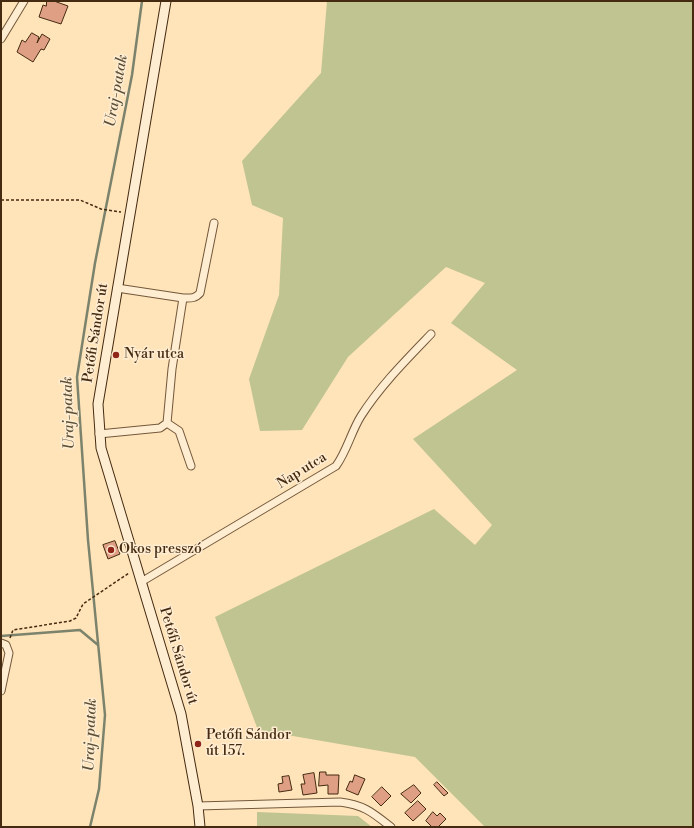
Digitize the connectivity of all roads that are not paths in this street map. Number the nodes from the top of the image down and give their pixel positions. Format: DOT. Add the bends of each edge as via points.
graph roads {
  1 [pos="24,1"];
  2 [pos="166,1"];
  3 [pos="1,39"];
  4 [pos="214,223"];
  5 [pos="117,288"];
  6 [pos="183,298"];
  7 [pos="430,334"];
  8 [pos="167,423"];
  9 [pos="99,434"];
  10 [pos="191,466"];
  11 [pos="141,582"];
  12 [pos="1,643"];
  13 [pos="1,691"];
  14 [pos="198,806"];
  15 [pos="200,827"];
  16 [pos="390,827"];
  1 -- 3 [label="street"];
  2 -- 5 [label="street, Petőfi Sándor út"];
  4 -- 6 [label="street" via="200,293 193,298"];
  5 -- 6 [label="street"];
  5 -- 9 [label="street, Petőfi Sándor út" via="98,404"];
  6 -- 8 [label="street"];
  7 -- 11 [label="street, Nap utca" via="377,392 354,428 336,466"];
  8 -- 9 [label="street" via="160,428"];
  8 -- 10 [label="street" via="179,431"];
  9 -- 11 [label="street, Petőfi Sándor út" via="112,488"];
  11 -- 14 [label="street, Petőfi Sándor út" via="181,714"];
  12 -- 13 [label="street" via="9,653"];
  14 -- 15 [label="street, Petőfi Sándor út"];
  14 -- 16 [label="street" via="325,801 347,803 368,809"];
}
